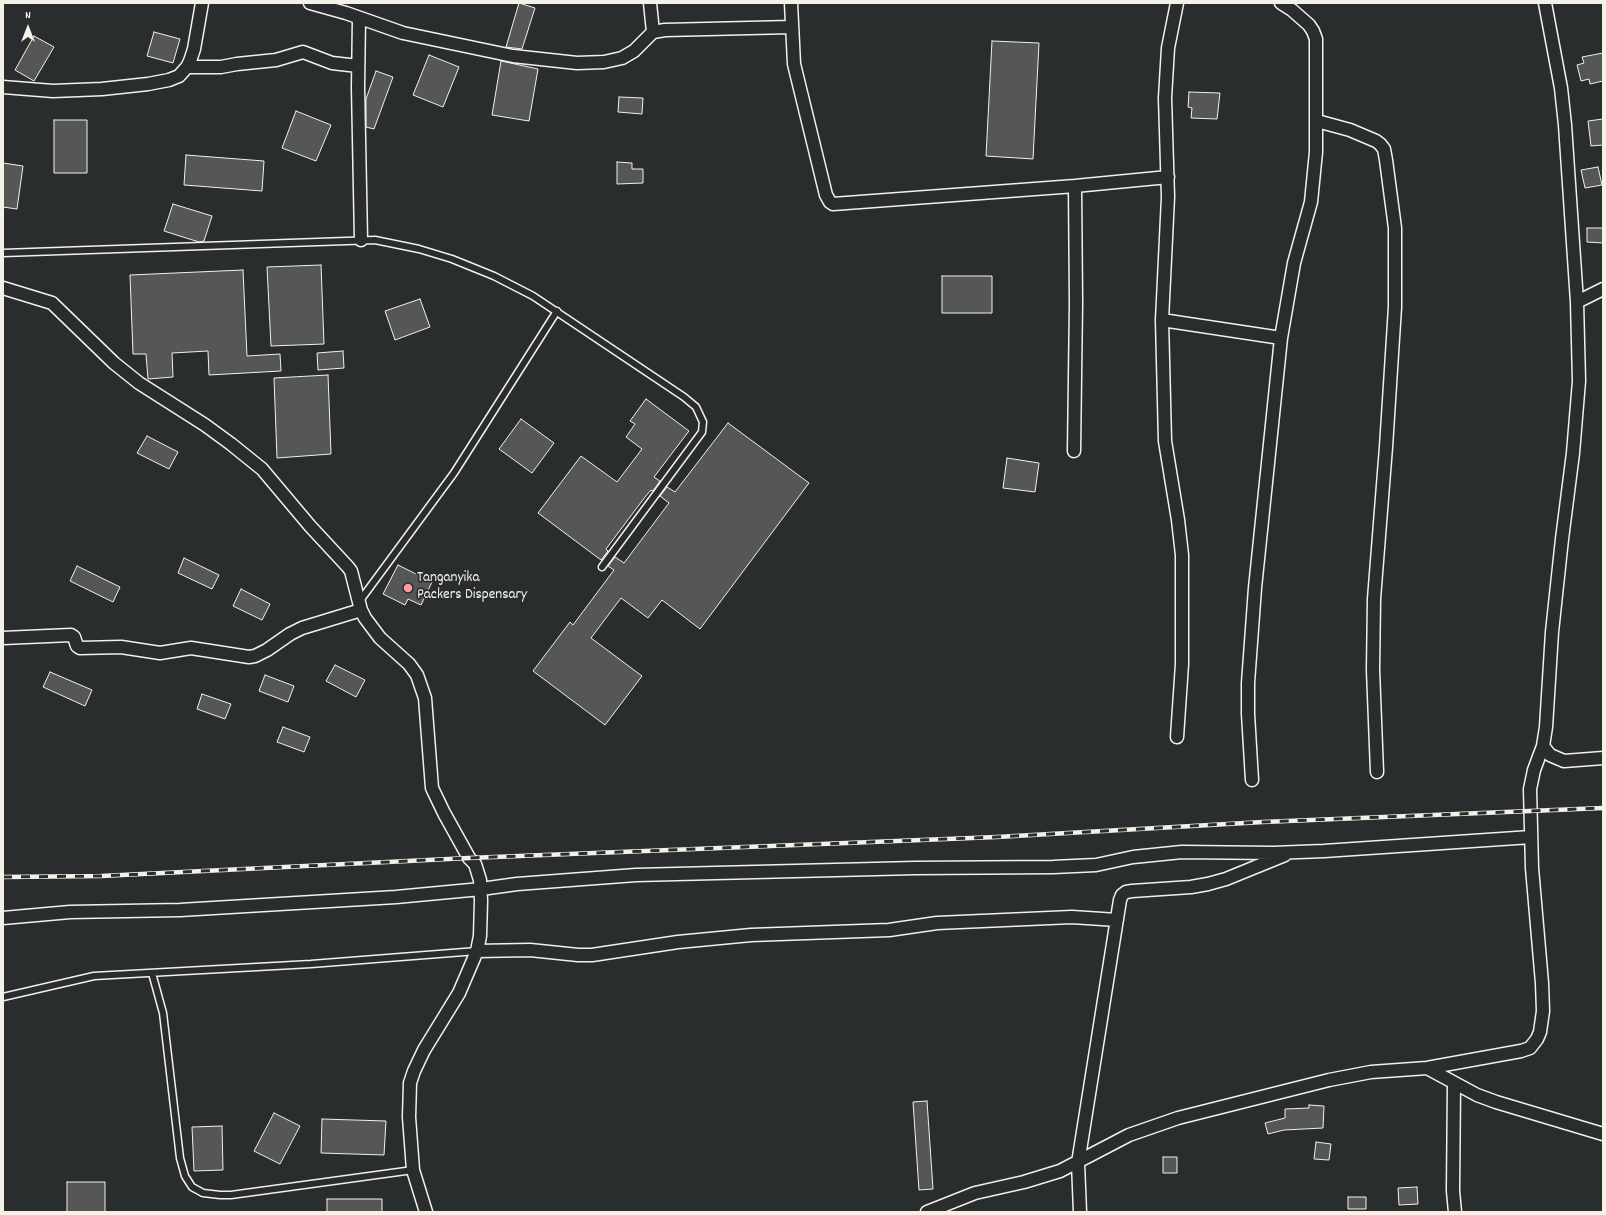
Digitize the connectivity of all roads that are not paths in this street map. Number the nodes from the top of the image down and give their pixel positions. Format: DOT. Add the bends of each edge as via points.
graph roads {
  1 [pos="202,3"];
  2 [pos="310,3"];
  3 [pos="650,3"];
  4 [pos="791,3"];
  5 [pos="1177,3"];
  6 [pos="1281,3"];
  7 [pos="1545,3"];
  8 [pos="359,18"];
  9 [pos="791,27"];
  10 [pos="654,32"];
  11 [pos="358,66"];
  12 [pos="187,67"];
  13 [pos="3,87"];
  14 [pos="1317,121"];
  15 [pos="1168,177"];
  16 [pos="1075,186"];
  17 [pos="361,240"];
  18 [pos="3,253"];
  19 [pos="3,288"];
  20 [pos="1603,289"];
  21 [pos="1577,302"];
  22 [pos="557,310"];
  23 [pos="1162,320"];
  24 [pos="1281,338"];
  25 [pos="1074,451"];
  26 [pos="602,567"];
  27 [pos="360,606"];
  28 [pos="3,638"];
  29 [pos="1177,738"];
  30 [pos="1543,746"];
  31 [pos="1603,758"];
  32 [pos="1377,772"];
  33 [pos="1252,780"];
  34 [pos="1532,837"];
  35 [pos="1291,853"];
  36 [pos="481,889"];
  37 [pos="3,918"];
  38 [pos="1117,920"];
  39 [pos="477,951"];
  40 [pos="152,973"];
  41 [pos="3,997"];
  42 [pos="1427,1068"];
  43 [pos="1454,1083"];
  44 [pos="1603,1134"];
  45 [pos="1078,1163"];
  46 [pos="413,1170"];
  47 [pos="426,1212"];
  48 [pos="926,1212"];
  49 [pos="1080,1212"];
  50 [pos="1455,1212"];
  1 -- 12 [label="street" via="194,49"];
  2 -- 8 [label="street"];
  3 -- 10 [label="street"];
  4 -- 9 [label="street"];
  5 -- 15 [label="street" via="1168,48 1165,98"];
  6 -- 14 [label="street" via="1309,25 1316,38"];
  7 -- 21 [label="street" via="1561,88"];
  8 -- 10 [label="street" via="402,33 513,56 577,63 622,58 634,52"];
  8 -- 11 [label="street"];
  9 -- 10 [label="street"];
  9 -- 16 [label="street" via="794,64 826,195 833,204"];
  11 -- 12 [label="street" via="332,63 303,52 276,60 221,67"];
  11 -- 17 [label="street"];
  12 -- 13 [label="street" via="179,76 169,80 125,87 53,91"];
  14 -- 24 [label="street" via="1311,202 1294,263"];
  14 -- 32 [label="street" via="1350,130 1376,141 1384,149 1395,228 1395,315 1374,599 1373,670"];
  15 -- 16 [label="street"];
  15 -- 23 [label="street"];
  16 -- 25 [label="street"];
  17 -- 18 [label="lane"];
  17 -- 22 [label="lane" via="375,240 452,259 494,276"];
  19 -- 27 [label="street" via="52,303 124,371 205,425 253,461 351,571"];
  20 -- 21 [label="street"];
  21 -- 30 [label="street" via="1579,381 1552,632"];
  22 -- 26 [label="lane" via="684,397 696,407 703,422 702,432 698,438"];
  22 -- 27 [label="lane" via="454,474"];
  23 -- 24 [label="street"];
  23 -- 29 [label="street" via="1165,441 1182,555 1182,664"];
  24 -- 33 [label="street" via="1255,588 1248,683"];
  27 -- 28 [label="street" via="302,628 267,650 249,657 191,648 160,653 121,647 80,648 71,635"];
  27 -- 36 [label="street" via="365,618 380,638 409,664 419,680 425,698 432,788 469,858 475,864"];
  30 -- 31 [label="street" via="1550,755 1564,761"];
  30 -- 34 [label="street" via="1530,789"];
  34 -- 35 [label="street"];
  34 -- 42 [label="street" via="1543,1011 1537,1039 1530,1048 1521,1051"];
  35 -- 36 [label="street" via="1182,852 1134,857 1096,865 1053,867 664,874 517,884"];
  35 -- 38 [label="street" via="1208,884 1126,892 1120,900"];
  36 -- 37 [label="street" via="236,907 70,912"];
  36 -- 39 [label="street" via="480,936"];
  38 -- 39 [label="street" via="1072,917 937,923 889,930 751,935 585,955 530,950"];
  38 -- 45 [label="street"];
  39 -- 40 [label="lane"];
  39 -- 46 [label="street" via="459,993 414,1071 409,1091"];
  40 -- 41 [label="lane" via="94,976"];
  40 -- 46 [label="lane" via="163,1013 180,1158 185,1176 192,1187 203,1193 246,1194"];
  42 -- 43 [label="street"];
  42 -- 45 [label="street" via="1371,1072 1329,1080 1199,1112 1129,1135"];
  43 -- 44 [label="street" via="1496,1102"];
  43 -- 50 [label="street"];
  45 -- 48 [label="street" via="1044,1176 974,1193"];
  45 -- 49 [label="street"];
  46 -- 47 [label="street"];
}
